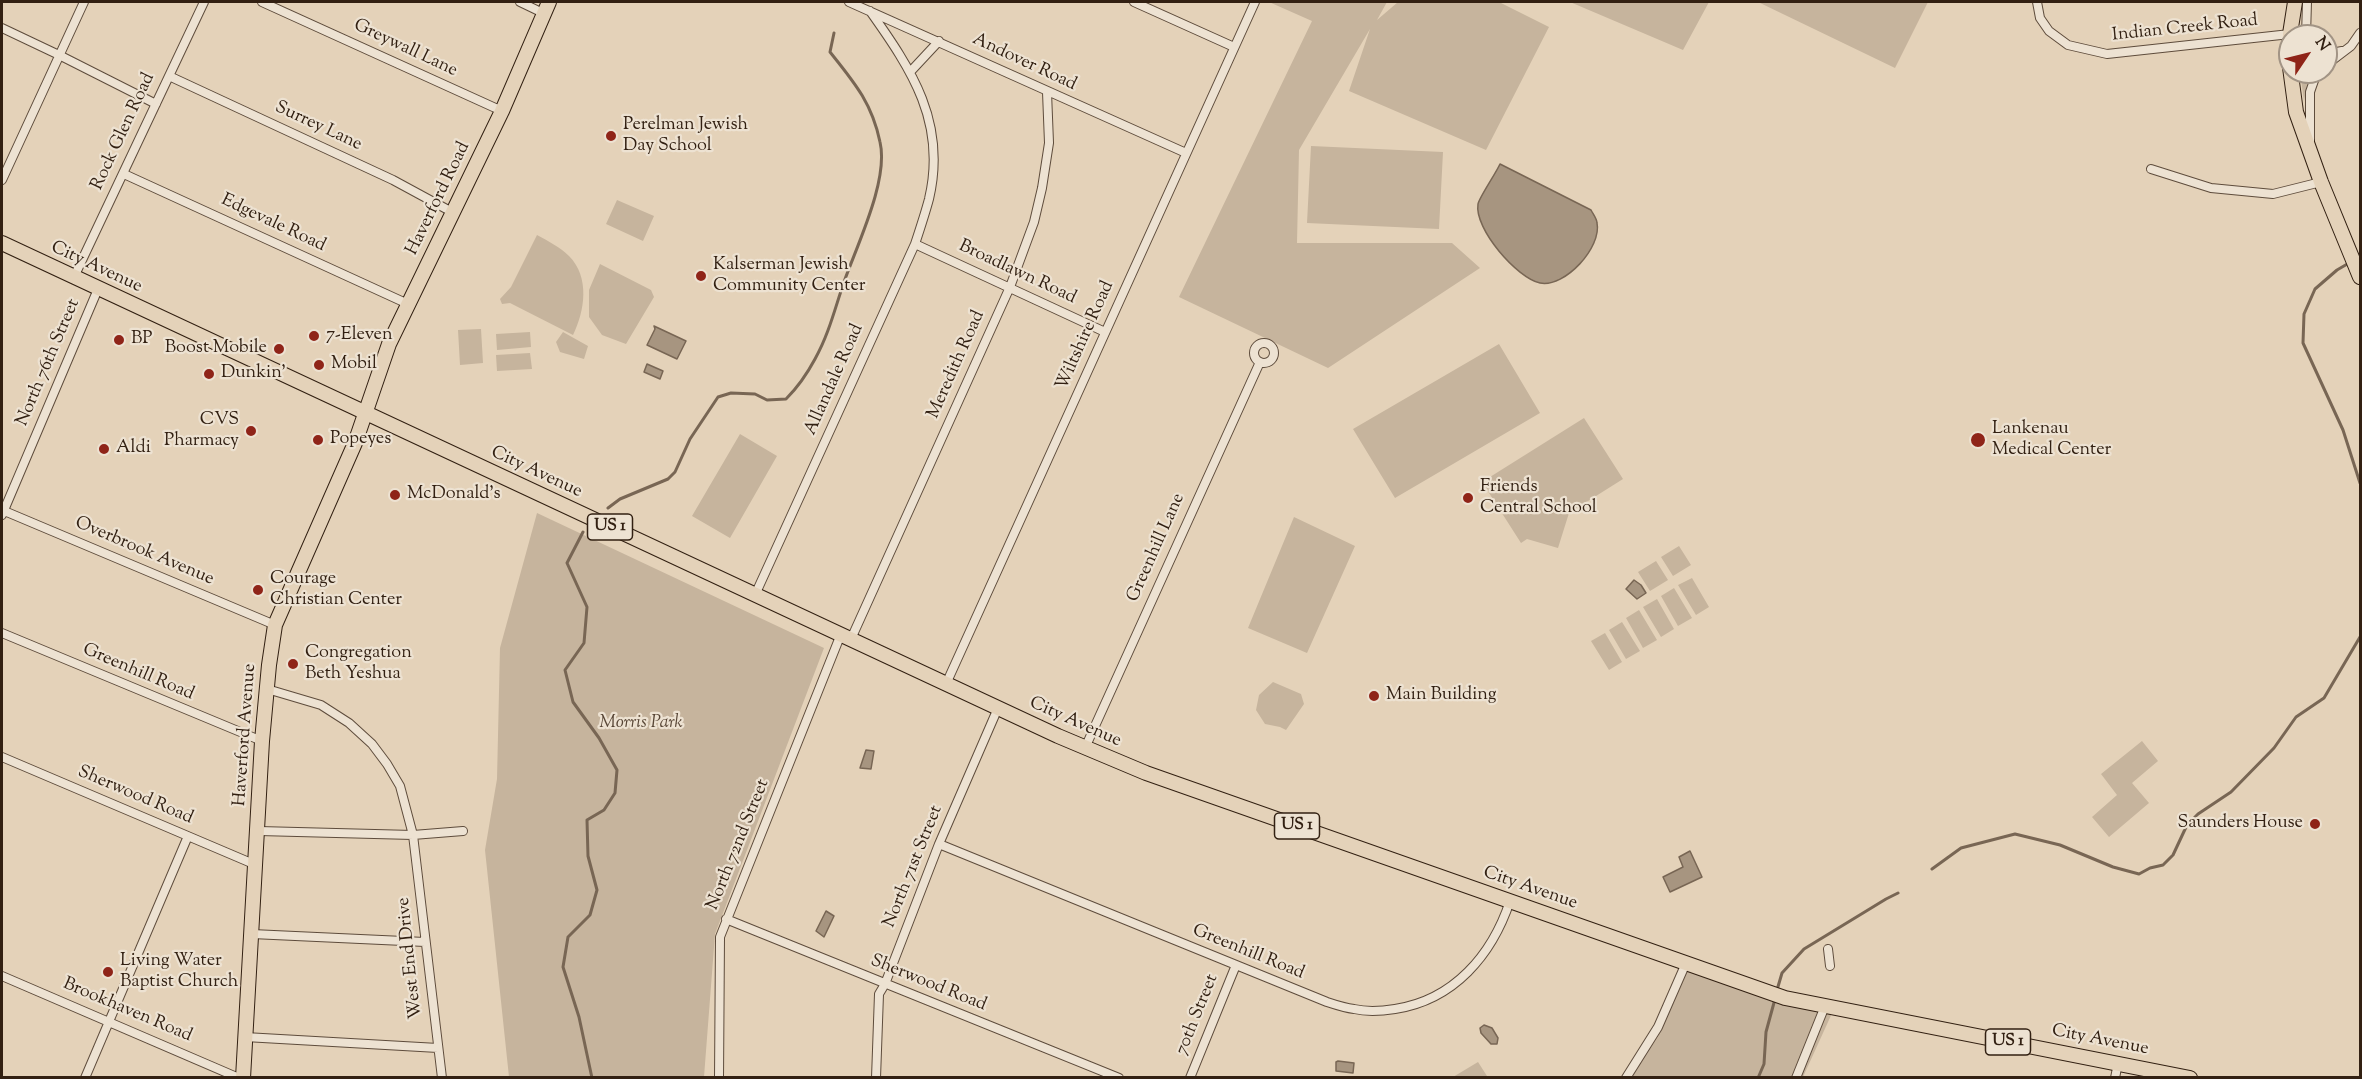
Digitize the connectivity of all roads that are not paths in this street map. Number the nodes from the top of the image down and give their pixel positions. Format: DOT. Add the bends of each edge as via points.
graph roads {
  1 [pos="84,2"];
  2 [pos="204,2"];
  3 [pos="262,2"];
  4 [pos="520,2"];
  5 [pos="849,2"];
  6 [pos="1134,2"];
  7 [pos="1255,2"];
  8 [pos="2037,2"];
  9 [pos="2295,2"];
  10 [pos="2307,2"];
  11 [pos="547,8"];
  12 [pos="870,11"];
  13 [pos="2292,24"];
  14 [pos="2306,24"];
  15 [pos="2,28"];
  16 [pos="2361,33"];
  17 [pos="2278,35"];
  18 [pos="939,41"];
  19 [pos="1234,47"];
  20 [pos="2345,50"];
  21 [pos="2338,51"];
  22 [pos="59,55"];
  23 [pos="2338,56"];
  24 [pos="911,71"];
  25 [pos="169,76"];
  26 [pos="2291,84"];
  27 [pos="2313,84"];
  28 [pos="1047,92"];
  29 [pos="156,104"];
  30 [pos="502,111"];
  31 [pos="2309,151"];
  32 [pos="1186,153"];
  33 [pos="2151,169"];
  34 [pos="124,174"];
  35 [pos="2,180"];
  36 [pos="2321,182"];
  37 [pos="452,212"];
  38 [pos="2,243"];
  39 [pos="915,243"];
  40 [pos="74,277"];
  41 [pos="2361,277"];
  42 [pos="1010,287"];
  43 [pos="98,288"];
  44 [pos="408,304"];
  45 [pos="1106,332"];
  46 [pos="1260,362"];
  47 [pos="366,413"];
  48 [pos="2,512"];
  49 [pos="756,595"];
  50 [pos="275,625"];
  51 [pos="2,633"];
  52 [pos="846,637"];
  53 [pos="946,684"];
  54 [pos="267,689"];
  55 [pos="998,708"];
  56 [pos="262,741"];
  57 [pos="1085,748"];
  58 [pos="2,757"];
  59 [pos="259,831"];
  60 [pos="463,831"];
  61 [pos="413,835"];
  62 [pos="188,836"];
  63 [pos="939,844"];
  64 [pos="256,865"];
  65 [pos="1510,901"];
  66 [pos="726,920"];
  67 [pos="252,934"];
  68 [pos="424,942"];
  69 [pos="1828,949"];
  70 [pos="1686,963"];
  71 [pos="1236,965"];
  72 [pos="1830,966"];
  73 [pos="2,976"];
  74 [pos="885,984"];
  75 [pos="1825,1006"];
  76 [pos="109,1022"];
  77 [pos="245,1037"];
  78 [pos="438,1048"];
  79 [pos="2118,1063"];
  80 [pos="85,1077"];
  81 [pos="241,1077"];
  82 [pos="442,1077"];
  83 [pos="719,1077"];
  84 [pos="876,1077"];
  85 [pos="1119,1077"];
  86 [pos="1190,1077"];
  87 [pos="1626,1077"];
  88 [pos="1796,1077"];
  89 [pos="2115,1077"];
  90 [pos="2190,1077"];
  1 -- 22 [label="street"];
  2 -- 25 [label="street, Rock Glen Road"];
  3 -- 30 [label="street, Greywall Lane"];
  4 -- 11 [label="street"];
  5 -- 12 [label="street, Andover Road"];
  6 -- 19 [label="street"];
  7 -- 19 [label="street, Wiltshire Road"];
  8 -- 17 [label="street, Indian Creek Road" via="2040,18 2049,31 2068,45 2107,54"];
  9 -- 13 [label="main road"];
  10 -- 14 [label="street"];
  11 -- 30 [label="main road, Haverford Road"];
  12 -- 18 [label="street, Andover Road"];
  12 -- 24 [label="street, Allandale Road"];
  15 -- 22 [label="street"];
  16 -- 20 [label="street"];
  18 -- 24 [label="street"];
  18 -- 28 [label="street, Andover Road"];
  19 -- 32 [label="street, Wiltshire Road"];
  20 -- 21 [label="street"];
  20 -- 23 [label="street"];
  22 -- 29 [label="street"];
  22 -- 35 [label="street"];
  24 -- 39 [label="street, Allandale Road" via="930,118 933,162 929,199"];
  25 -- 29 [label="street, Rock Glen Road"];
  25 -- 37 [label="street, Surrey Lane" via="393,180"];
  26 -- 31 [label="main road"];
  27 -- 31 [label="street"];
  28 -- 32 [label="street, Andover Road"];
  28 -- 42 [label="street, Meredith Road" via="1048,143 1042,188"];
  29 -- 34 [label="street, Rock Glen Road"];
  30 -- 37 [label="main road, Haverford Road"];
  31 -- 36 [label="main road"];
  32 -- 45 [label="street, Wiltshire Road"];
  33 -- 36 [label="street" via="2211,188 2273,195"];
  34 -- 40 [label="street, Rock Glen Road"];
  34 -- 44 [label="street, Edgevale Road"];
  36 -- 41 [label="main road"];
  37 -- 44 [label="main road, Haverford Road"];
  38 -- 40 [label="main road, City Avenue / US 1"];
  39 -- 42 [label="street, Broadlawn Road"];
  39 -- 49 [label="street, Allandale Road"];
  40 -- 43 [label="main road, City Avenue / US 1"];
  42 -- 45 [label="street, Broadlawn Road"];
  42 -- 52 [label="street, Meredith Road"];
  43 -- 47 [label="main road, City Avenue / US 1"];
  43 -- 48 [label="street, North 76th Street"];
  44 -- 47 [label="main road, Haverford Road" via="389,344"];
  45 -- 53 [label="street, Wiltshire Road"];
  46 -- 57 [label="street, Greenhill Lane"];
  47 -- 49 [label="main road, City Avenue / US 1"];
  47 -- 50 [label="main road, Haverford Avenue"];
  48 -- 50 [label="street, Overbrook Avenue"];
  49 -- 52 [label="main road, City Avenue / US 1"];
  50 -- 54 [label="main road, Haverford Avenue"];
  51 -- 56 [label="street, Greenhill Road"];
  52 -- 53 [label="main road, City Avenue / US 1"];
  52 -- 66 [label="street, North 72nd Street"];
  53 -- 55 [label="main road, City Avenue / US 1"];
  54 -- 56 [label="main road, Haverford Avenue"];
  54 -- 61 [label="street" via="321,705 372,744 400,786"];
  55 -- 57 [label="main road, City Avenue / US 1"];
  55 -- 63 [label="street, North 71st Street"];
  56 -- 59 [label="main road, Haverford Avenue"];
  57 -- 65 [label="main road, City Avenue / US 1" via="1146,774"];
  58 -- 62 [label="street, Sherwood Road"];
  59 -- 61 [label="street"];
  59 -- 64 [label="main road, Haverford Avenue"];
  60 -- 61 [label="street"];
  61 -- 68 [label="street, West End Drive"];
  62 -- 64 [label="street, Sherwood Road"];
  62 -- 76 [label="street"];
  63 -- 71 [label="street, Greenhill Road"];
  63 -- 74 [label="street, North 71st Street"];
  64 -- 67 [label="main road, Haverford Avenue"];
  65 -- 70 [label="main road, City Avenue / US 1"];
  65 -- 71 [label="street, Greenhill Road" via="1492,942 1473,968 1448,989 1405,1007 1356,1010"];
  66 -- 74 [label="street, Sherwood Road"];
  66 -- 83 [label="street, North 72nd Street" via="720,937"];
  67 -- 68 [label="street"];
  67 -- 77 [label="main road, Haverford Avenue"];
  68 -- 78 [label="street, West End Drive"];
  69 -- 72 [label="street"];
  70 -- 75 [label="main road, City Avenue / US 1" via="1785,998"];
  70 -- 87 [label="street" via="1658,1027"];
  71 -- 86 [label="street, 70th Street"];
  73 -- 76 [label="street, Brookhaven Road"];
  74 -- 84 [label="street, North 71st Street" via="879,994"];
  74 -- 85 [label="street, Sherwood Road"];
  75 -- 79 [label="main road, City Avenue / US 1"];
  75 -- 88 [label="street"];
  76 -- 80 [label="street"];
  76 -- 81 [label="street, Brookhaven Road"];
  77 -- 78 [label="street"];
  77 -- 81 [label="main road, Haverford Avenue"];
  78 -- 82 [label="street, West End Drive"];
  79 -- 89 [label="street"];
  79 -- 90 [label="main road, City Avenue / US 1"];
}
